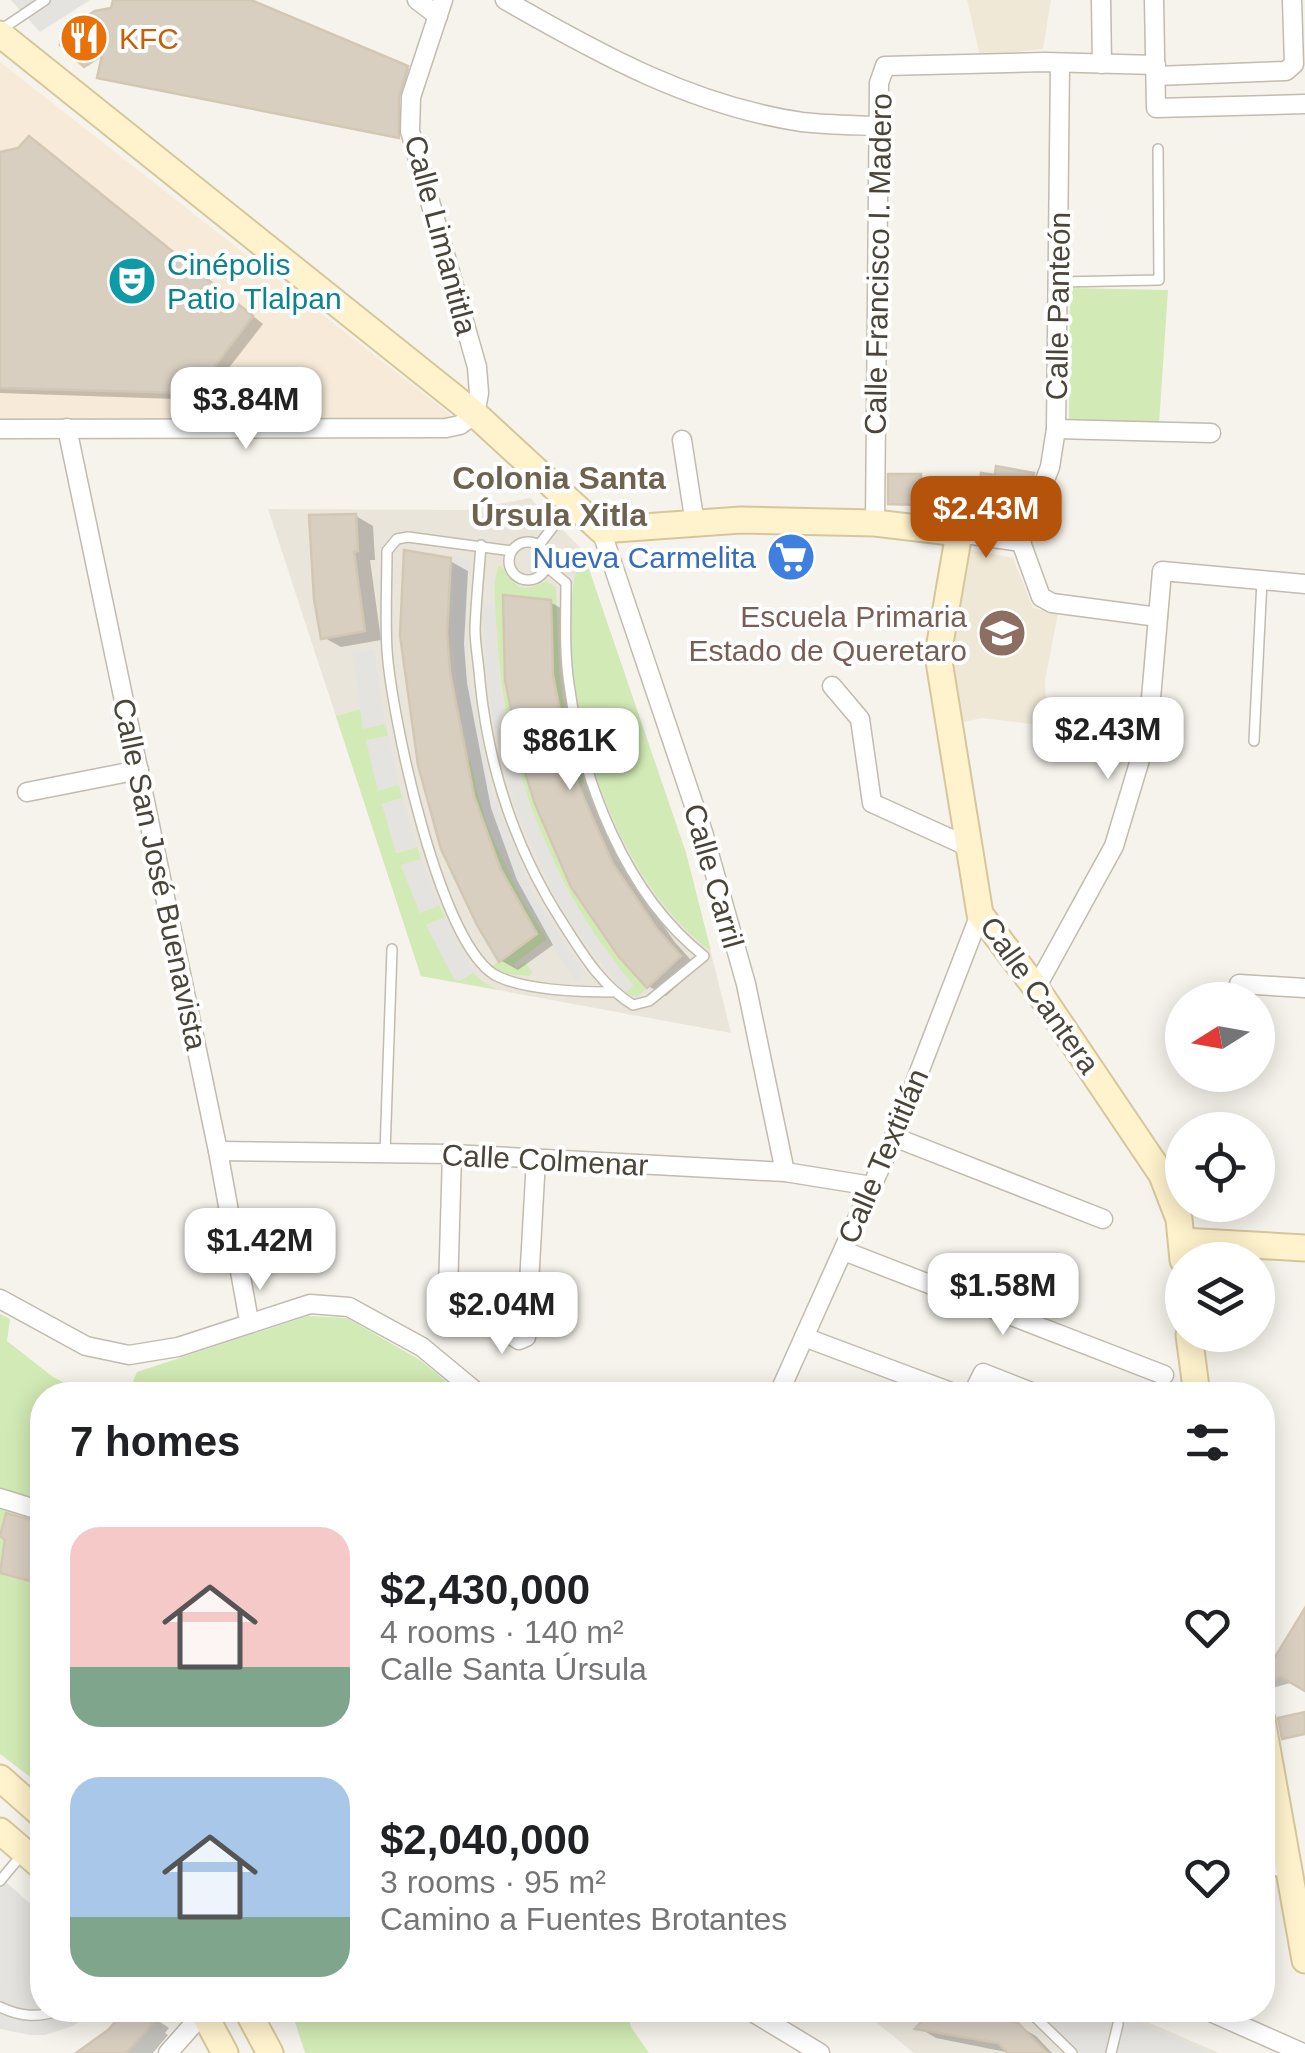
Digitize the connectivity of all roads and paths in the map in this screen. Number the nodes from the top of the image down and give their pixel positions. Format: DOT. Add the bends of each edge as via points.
graph roads {
  1 [pos="45,0"];
  2 [pos="417,0"];
  3 [pos="505,0"];
  4 [pos="1100,0"];
  5 [pos="1154,0"];
  6 [pos="1292,0"];
  7 [pos="441,8"];
  8 [pos="0,32"];
  9 [pos="1060,64"];
  10 [pos="1102,64"];
  11 [pos="1156,71"];
  12 [pos="1305,104"];
  13 [pos="879,126"];
  14 [pos="1158,149"];
  15 [pos="1059,282"];
  16 [pos="475,414"];
  17 [pos="67,428"];
  18 [pos="1056,428"];
  19 [pos="0,429"];
  20 [pos="1211,434"];
  21 [pos="682,440"];
  22 [pos="571,504"];
  23 [pos="875,523"];
  24 [pos="694,524"];
  25 [pos="600,530"];
  26 [pos="959,533"];
  27 [pos="1021,542"];
  28 [pos="481,545"];
  29 [pos="539,545"];
  30 [pos="512,551"];
  31 [pos="546,566"];
  32 [pos="1262,580"];
  33 [pos="1305,584"];
  34 [pos="1158,617"];
  35 [pos="832,686"];
  36 [pos="1254,741"];
  37 [pos="139,770"];
  38 [pos="27,792"];
  39 [pos="970,848"];
  40 [pos="980,914"];
  41 [pos="392,950"];
  42 [pos="1275,986"];
  43 [pos="1036,988"];
  44 [pos="1305,988"];
  45 [pos="612,992"];
  46 [pos="894,1137"];
  47 [pos="218,1151"];
  48 [pos="384,1154"];
  49 [pos="452,1154"];
  50 [pos="536,1159"];
  51 [pos="785,1172"];
  52 [pos="872,1186"];
  53 [pos="1103,1220"];
  54 [pos="1182,1242"];
  55 [pos="1275,1248"];
  56 [pos="1305,1248"];
  57 [pos="844,1251"];
  58 [pos="0,1299"];
  59 [pos="249,1321"];
  60 [pos="804,1337"];
  61 [pos="1191,1352"];
  62 [pos="1164,1375"];
  63 [pos="464,1382"];
  64 [pos="784,1382"];
  65 [pos="923,1382"];
  66 [pos="978,1382"];
  67 [pos="1005,1382"];
  68 [pos="1196,1382"];
  69 [pos="0,1498"];
  70 [pos="30,1507"];
  71 [pos="0,1778"];
  72 [pos="30,1804"];
  73 [pos="1275,1818"];
  74 [pos="0,1831"];
  75 [pos="30,1856"];
  76 [pos="1286,1857"];
  77 [pos="30,1862"];
  78 [pos="0,1881"];
  79 [pos="1305,1960"];
  80 [pos="0,2007"];
  81 [pos="30,2014"];
  82 [pos="195,2022"];
  83 [pos="210,2022"];
  84 [pos="253,2022"];
  85 [pos="769,2022"];
  86 [pos="1040,2022"];
  87 [pos="1233,2022"];
  88 [pos="1118,2024"];
  89 [pos="168,2053"];
  90 [pos="225,2053"];
  91 [pos="270,2053"];
  92 [pos="820,2053"];
  93 [pos="1072,2053"];
  94 [pos="1110,2053"];
  95 [pos="1304,2053"];
  1 -- 8 [label="lane"];
  2 -- 7 [label="street"];
  3 -- 13 [label="street" via="594,52 699,96 804,122"];
  4 -- 10 [label="street"];
  5 -- 11 [label="street"];
  6 -- 11 [label="street" via="1294,64 1286,71"];
  7 -- 16 [label="street, Calle Limantitla" via="411,97 410,131 477,367"];
  8 -- 16 [label="street"];
  9 -- 10 [label="street"];
  9 -- 13 [label="street, Calle Francisco I. Madero" via="886,66"];
  9 -- 15 [label="street, Calle Panteón"];
  10 -- 11 [label="street"];
  11 -- 12 [label="street" via="1156,108"];
  13 -- 23 [label="street, Calle Francisco I. Madero"];
  14 -- 15 [label="lane" via="1158,280"];
  15 -- 18 [label="street, Calle Panteón"];
  16 -- 17 [label="street" via="446,428"];
  16 -- 22 [label="street"];
  17 -- 19 [label="street"];
  17 -- 37 [label="street, Calle San José Buenavista"];
  18 -- 20 [label="street"];
  18 -- 27 [label="street, Calle Panteón" via="1050,467"];
  21 -- 24 [label="street"];
  22 -- 25 [label="street"];
  22 -- 29 [label="lane"];
  23 -- 24 [label="street"];
  23 -- 26 [label="street"];
  24 -- 25 [label="street"];
  25 -- 51 [label="street, Calle Carril" via="708,850 746,984"];
  26 -- 27 [label="street"];
  26 -- 39 [label="street, Calle Cantera" via="938,655"];
  27 -- 34 [label="street" via="1040,598"];
  28 -- 30 [label="lane"];
  28 -- 45 [label="lane" via="475,632 498,786 522,854"];
  28 -- 45 [label="lane" via="408,537 387,550 387,651 411,790 446,900 479,961 498,977 571,992"];
  29 -- 30 [label="lane" via="521,543"];
  29 -- 31 [label="lane"];
  30 -- 31 [label="lane" via="510,564 521,578 533,579"];
  31 -- 45 [label="lane" via="566,583 568,681 577,732 614,836 659,912 704,956 650,1001 633,1005"];
  32 -- 33 [label="street"];
  32 -- 34 [label="street" via="1162,571"];
  32 -- 36 [label="lane"];
  34 -- 43 [label="street" via="1148,732 1114,846"];
  35 -- 39 [label="street" via="860,720 872,803"];
  37 -- 38 [label="street"];
  37 -- 47 [label="street, Calle San José Buenavista"];
  39 -- 40 [label="street, Calle Cantera"];
  40 -- 43 [label="street, Calle Cantera"];
  40 -- 46 [label="street, Calle Textitlán"];
  41 -- 48 [label="lane"];
  42 -- 44 [label="street"];
  43 -- 54 [label="street, Calle Cantera" via="1162,1175"];
  46 -- 52 [label="street, Calle Textitlán"];
  46 -- 53 [label="street"];
  47 -- 48 [label="street, Calle Colmenar"];
  47 -- 59 [label="street, Calle San José Buenavista"];
  48 -- 49 [label="street, Calle Colmenar"];
  49 -- 50 [label="street, Calle Colmenar"];
  49 -- 50 [label="street" via="448,1292 518,1340 526,1337"];
  50 -- 51 [label="street, Calle Colmenar"];
  51 -- 52 [label="street, Calle Colmenar"];
  52 -- 57 [label="street, Calle Textitlán"];
  55 -- 56 [label="street"];
  57 -- 60 [label="street, Calle Textitlán"];
  57 -- 62 [label="street"];
  58 -- 59 [label="street" via="86,1346 129,1355 178,1347"];
  59 -- 63 [label="street" via="310,1304 349,1307 422,1347"];
  60 -- 64 [label="street, Calle Textitlán"];
  60 -- 65 [label="street"];
  61 -- 68 [label="street"];
  66 -- 67 [label="street" via="982,1373"];
  69 -- 70 [label="street"];
  71 -- 72 [label="street"];
  73 -- 76 [label="street"];
  74 -- 75 [label="street"];
  76 -- 79 [label="street"];
  77 -- 78 [label="lane"];
  80 -- 81 [label="lane"];
  82 -- 89 [label="street"];
  83 -- 90 [label="street"];
  84 -- 91 [label="street"];
  85 -- 92 [label="street"];
  86 -- 93 [label="lane"];
  87 -- 95 [label="street"];
  88 -- 94 [label="lane"];
}
